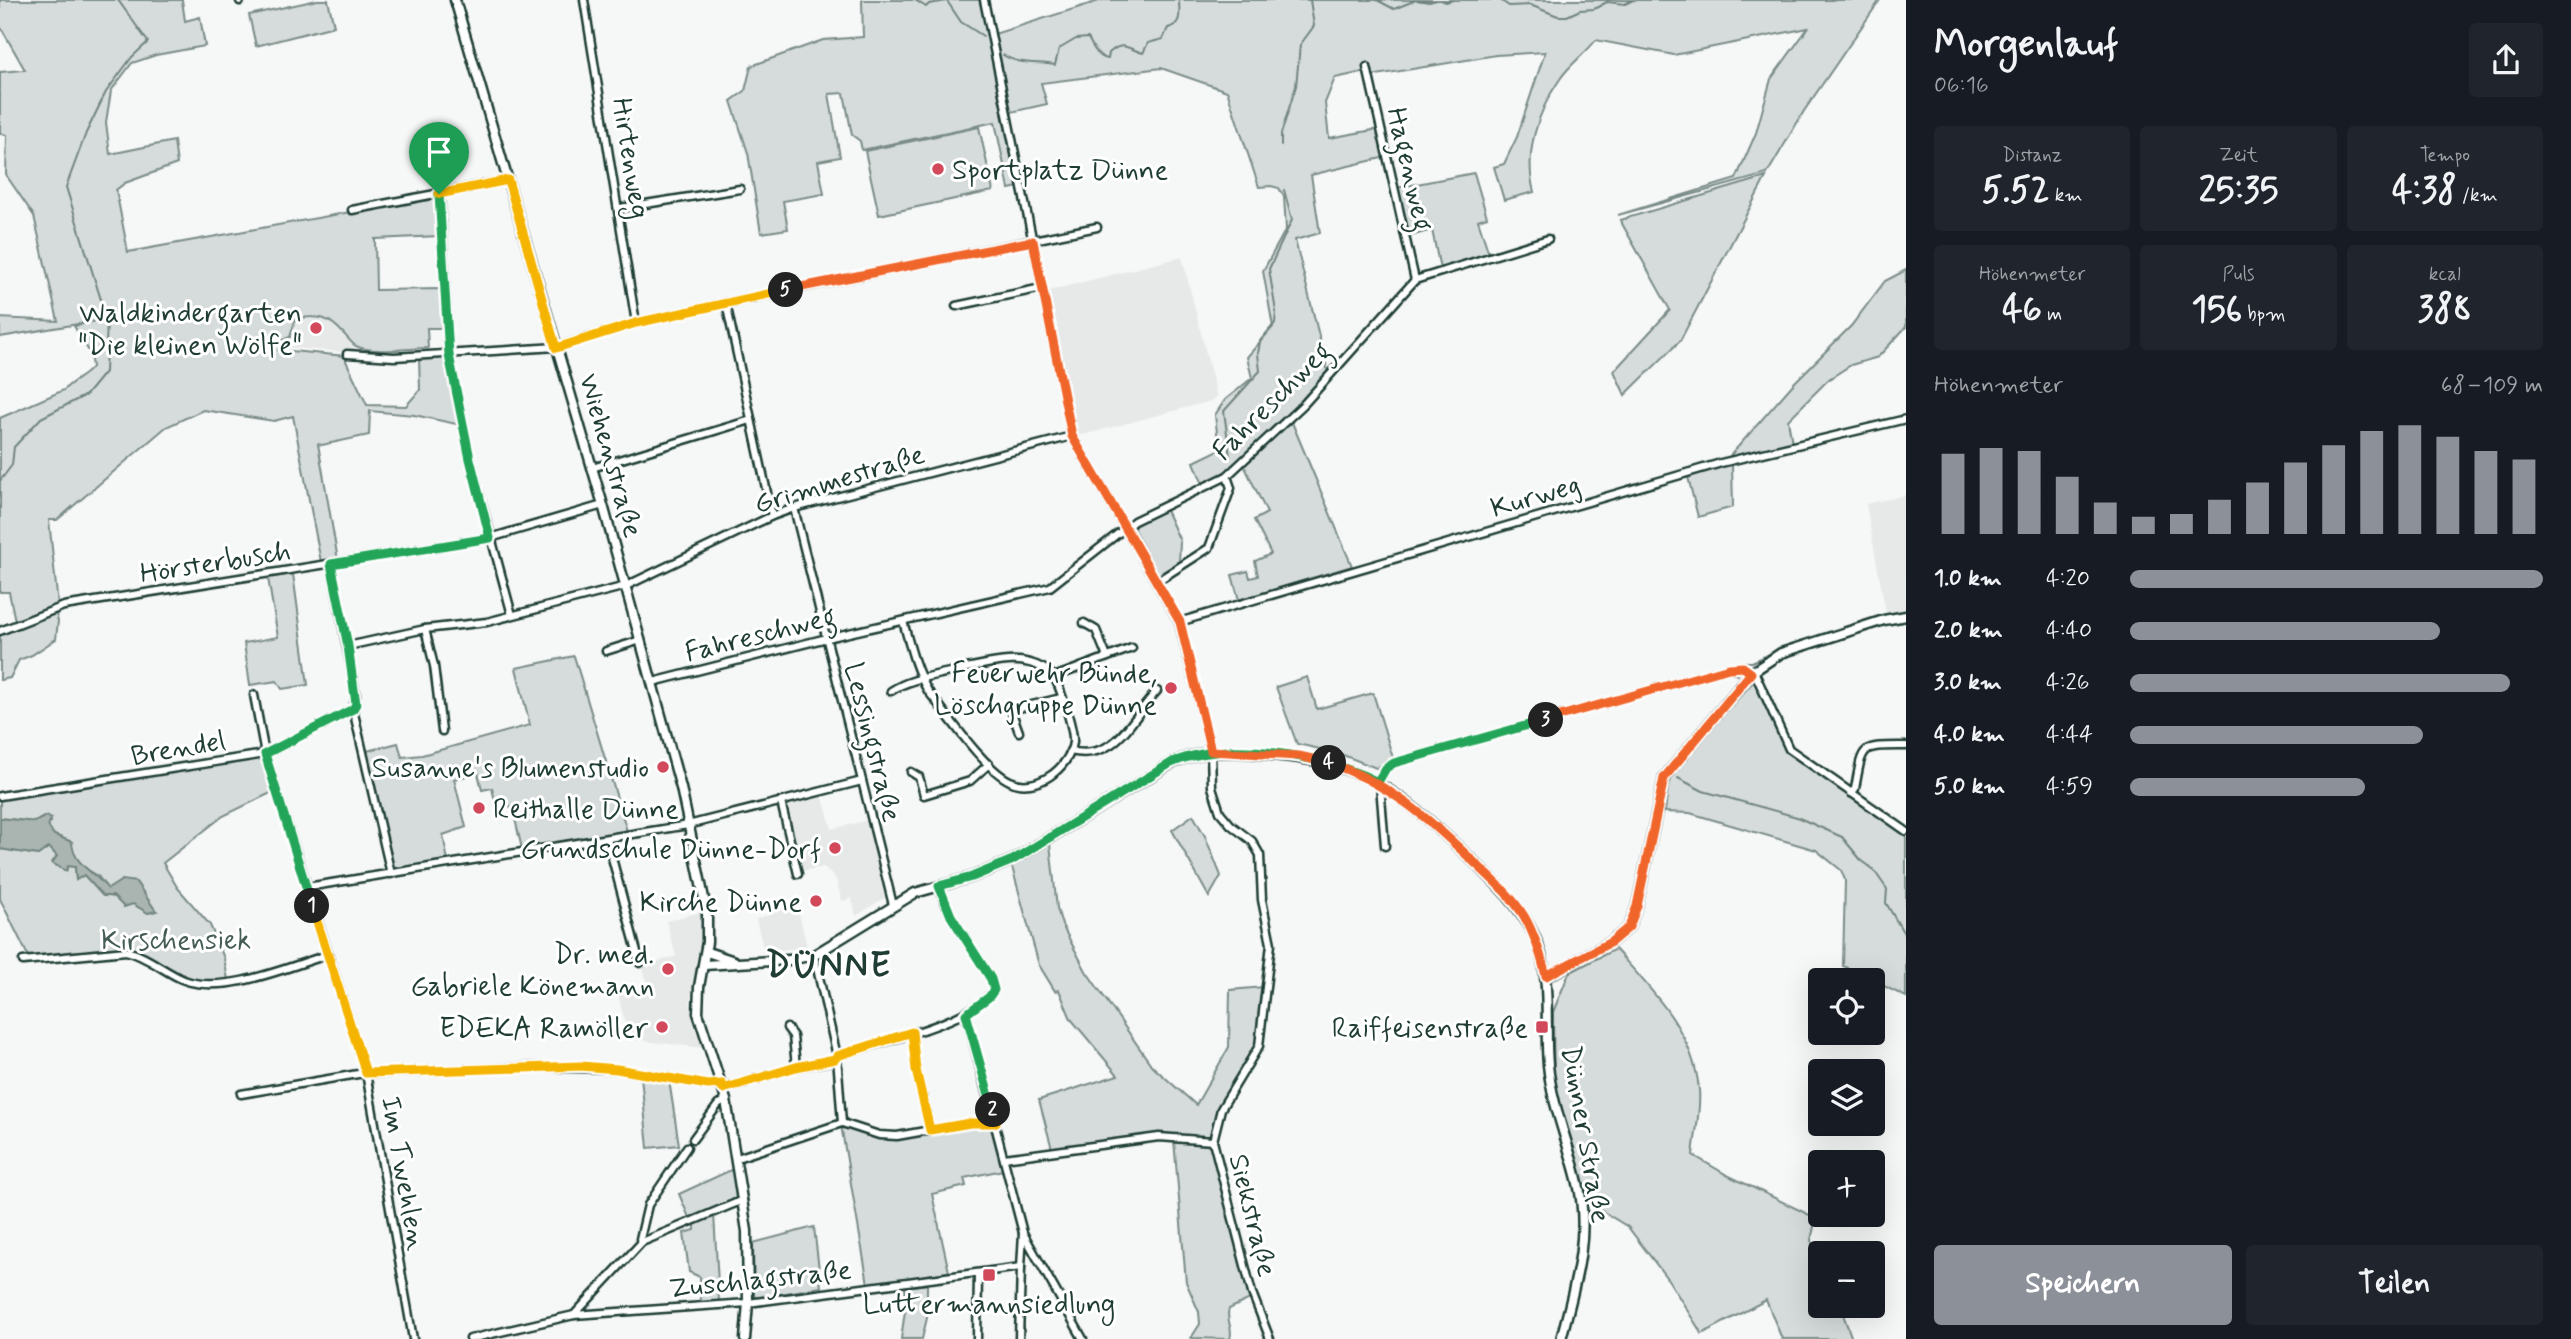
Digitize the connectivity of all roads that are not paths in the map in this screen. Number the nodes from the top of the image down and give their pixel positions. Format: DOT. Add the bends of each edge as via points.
graph roads {
  1 [pos="455,0"];
  2 [pos="584,0"];
  3 [pos="984,0"];
  4 [pos="1367,67"];
  5 [pos="508,180"];
  6 [pos="740,189"];
  7 [pos="439,194"];
  8 [pos="620,208"];
  9 [pos="352,210"];
  10 [pos="1097,227"];
  11 [pos="1548,239"];
  12 [pos="1033,241"];
  13 [pos="1415,280"];
  14 [pos="1042,288"];
  15 [pos="726,303"];
  16 [pos="956,306"];
  17 [pos="636,323"];
  18 [pos="556,348"];
  19 [pos="347,354"];
  20 [pos="449,355"];
  21 [pos="1906,419"];
  22 [pos="751,420"];
  23 [pos="1072,436"];
  24 [pos="592,468"];
  25 [pos="1227,476"];
  26 [pos="603,505"];
  27 [pos="794,508"];
  28 [pos="772,516"];
  29 [pos="1124,528"];
  30 [pos="490,538"];
  31 [pos="331,564"];
  32 [pos="1156,582"];
  33 [pos="626,586"];
  34 [pos="512,615"];
  35 [pos="1906,616"];
  36 [pos="903,621"];
  37 [pos="1180,622"];
  38 [pos="1084,623"];
  39 [pos="425,629"];
  40 [pos="0,631"];
  41 [pos="827,638"];
  42 [pos="642,640"];
  43 [pos="348,646"];
  44 [pos="1132,648"];
  45 [pos="606,651"];
  46 [pos="1107,657"];
  47 [pos="1752,672"];
  48 [pos="1054,677"];
  49 [pos="922,680"];
  50 [pos="653,682"];
  51 [pos="891,691"];
  52 [pos="1157,691"];
  53 [pos="254,695"];
  54 [pos="1062,698"];
  55 [pos="353,709"];
  56 [pos="442,731"];
  57 [pos="1019,732"];
  58 [pos="1906,746"];
  59 [pos="1070,751"];
  60 [pos="1211,751"];
  61 [pos="265,754"];
  62 [pos="989,764"];
  63 [pos="911,772"];
  64 [pos="862,781"];
  65 [pos="1379,783"];
  66 [pos="1852,793"];
  67 [pos="0,796"];
  68 [pos="781,802"];
  69 [pos="688,825"];
  70 [pos="1906,831"];
  71 [pos="607,839"];
  72 [pos="1385,845"];
  73 [pos="391,874"];
  74 [pos="797,874"];
  75 [pos="939,886"];
  76 [pos="307,887"];
  77 [pos="893,905"];
  78 [pos="707,952"];
  79 [pos="327,955"];
  80 [pos="814,956"];
  81 [pos="23,961"];
  82 [pos="737,962"];
  83 [pos="640,963"];
  84 [pos="704,965"];
  85 [pos="1546,976"];
  86 [pos="966,1014"];
  87 [pos="787,1028"];
  88 [pos="912,1032"];
  89 [pos="836,1058"];
  90 [pos="796,1067"];
  91 [pos="366,1073"];
  92 [pos="722,1087"];
  93 [pos="241,1094"];
  94 [pos="726,1100"];
  95 [pos="842,1123"];
  96 [pos="996,1123"];
  97 [pos="930,1130"];
  98 [pos="693,1139"];
  99 [pos="1213,1141"];
  100 [pos="687,1147"];
  101 [pos="737,1158"];
  102 [pos="1004,1158"];
  103 [pos="743,1200"];
  104 [pos="1023,1233"];
  105 [pos="642,1242"];
  106 [pos="1021,1267"];
  107 [pos="978,1274"];
  108 [pos="748,1303"];
  109 [pos="574,1315"];
  110 [pos="413,1339"];
  111 [pos="470,1339"];
  112 [pos="745,1339"];
  113 [pos="976,1339"];
  114 [pos="1019,1339"];
  115 [pos="1083,1339"];
  116 [pos="1270,1339"];
  117 [pos="1561,1339"];
  1 -- 5 [label="street, Wiehenstraße"];
  2 -- 8 [label="street, Hirtenweg"];
  3 -- 12 [label="street, Siekstraße"];
  4 -- 13 [label="street, Hagenweg"];
  5 -- 7 [label="street"];
  5 -- 18 [label="street, Wiehenstraße"];
  6 -- 8 [label="street"];
  7 -- 9 [label="street"];
  7 -- 20 [label="street"];
  8 -- 17 [label="street, Hirtenweg"];
  10 -- 12 [label="street"];
  11 -- 13 [label="street"];
  12 -- 14 [label="street, Siekstraße"];
  12 -- 15 [label="street"];
  13 -- 25 [label="street, Fahreschweg" via="1304,404"];
  14 -- 16 [label="street"];
  14 -- 23 [label="street, Siekstraße"];
  15 -- 17 [label="street"];
  15 -- 22 [label="street"];
  17 -- 18 [label="street"];
  18 -- 20 [label="street"];
  18 -- 24 [label="street, Wiehenstraße"];
  19 -- 20 [label="street"];
  20 -- 30 [label="street"];
  21 -- 37 [label="street, Kurweg" via="1721,463"];
  22 -- 24 [label="street"];
  22 -- 28 [label="street"];
  23 -- 27 [label="street, Grimmestraße"];
  23 -- 29 [label="street, Siekstraße"];
  24 -- 26 [label="street, Wiehenstraße"];
  25 -- 29 [label="street, Fahreschweg"];
  25 -- 32 [label="street" via="1231,488 1209,548"];
  26 -- 30 [label="street, Hörsterbusch"];
  26 -- 33 [label="street, Wiehenstraße"];
  27 -- 28 [label="street, Grimmestraße"];
  27 -- 41 [label="street, Lessingstraße"];
  28 -- 33 [label="street, Grimmestraße"];
  29 -- 32 [label="street, Siekstraße"];
  29 -- 36 [label="street, Fahreschweg" via="1050,587"];
  30 -- 31 [label="street, Hörsterbusch"];
  30 -- 34 [label="street"];
  31 -- 40 [label="street, Hörsterbusch" via="64,606"];
  31 -- 43 [label="street"];
  32 -- 37 [label="street, Siekstraße"];
  33 -- 34 [label="street"];
  33 -- 42 [label="street, Wiehenstraße"];
  34 -- 39 [label="street"];
  35 -- 47 [label="street" via="1781,653"];
  36 -- 41 [label="street, Fahreschweg"];
  36 -- 49 [label="street"];
  37 -- 60 [label="street, Siekstraße"];
  38 -- 46 [label="street" via="1096,629"];
  39 -- 43 [label="street"];
  39 -- 56 [label="street"];
  41 -- 50 [label="street, Fahreschweg"];
  41 -- 64 [label="street, Lessingstraße"];
  42 -- 45 [label="street"];
  42 -- 50 [label="street, Wiehenstraße"];
  43 -- 55 [label="street" via="356,695"];
  44 -- 46 [label="street"];
  46 -- 48 [label="street"];
  47 -- 65 [label="street" via="1729,668 1394,763"];
  47 -- 66 [label="street" via="1789,749"];
  47 -- 85 [label="street" via="1664,778 1629,927 1611,942"];
  48 -- 49 [label="street" via="1033,663 1009,662"];
  48 -- 54 [label="street"];
  49 -- 51 [label="street"];
  49 -- 62 [label="street"];
  50 -- 69 [label="street, Wiehenstraße"];
  52 -- 59 [label="street" via="1126,733 1084,754"];
  53 -- 61 [label="street, Im Twehlen"];
  54 -- 57 [label="street" via="1011,710"];
  54 -- 59 [label="street" via="1073,733"];
  55 -- 61 [label="street, Brendel"];
  55 -- 73 [label="street"];
  58 -- 66 [label="street" via="1866,748"];
  59 -- 62 [label="street" via="1059,768 1036,783 1012,783"];
  60 -- 65 [label="street" via="1319,760"];
  60 -- 75 [label="street" via="1171,763 1013,860"];
  60 -- 99 [label="street, Siekstraße" via="1212,787 1220,812 1252,841 1260,855 1262,900 1272,944 1259,1046 1221,1109"];
  61 -- 67 [label="street, Brendel"];
  61 -- 76 [label="street, Im Twehlen"];
  62 -- 63 [label="street" via="970,781 924,795 919,776"];
  64 -- 68 [label="street"];
  64 -- 77 [label="street, Lessingstraße"];
  65 -- 72 [label="street"];
  65 -- 85 [label="street" via="1424,816 1510,897 1535,937"];
  66 -- 70 [label="street"];
  68 -- 69 [label="street"];
  68 -- 74 [label="street"];
  69 -- 71 [label="street"];
  69 -- 78 [label="street, Wiehenstraße" via="707,913"];
  71 -- 73 [label="street"];
  71 -- 83 [label="street"];
  73 -- 76 [label="street"];
  75 -- 77 [label="street"];
  75 -- 86 [label="street" via="994,990"];
  76 -- 79 [label="street, Im Twehlen"];
  77 -- 80 [label="street"];
  78 -- 82 [label="street"];
  78 -- 84 [label="street, Wiehenstraße"];
  79 -- 81 [label="street" via="228,983 187,981 127,951"];
  79 -- 91 [label="street, Im Twehlen"];
  80 -- 82 [label="street"];
  80 -- 89 [label="street"];
  82 -- 84 [label="street"];
  84 -- 92 [label="street, Wiehenstraße" via="698,1013"];
  85 -- 117 [label="street, Dünner Straße" via="1551,1088 1579,1186 1583,1226 1579,1270"];
  86 -- 88 [label="street"];
  86 -- 96 [label="street"];
  87 -- 90 [label="street" via="793,1036"];
  88 -- 89 [label="street"];
  88 -- 97 [label="street"];
  89 -- 90 [label="street"];
  89 -- 95 [label="street"];
  90 -- 92 [label="street"];
  91 -- 92 [label="street" via="581,1066"];
  91 -- 93 [label="street"];
  91 -- 110 [label="street, Im Twehlen"];
  92 -- 94 [label="street, Wiehenstraße"];
  94 -- 98 [label="street"];
  94 -- 101 [label="street, Wiehenstraße"];
  95 -- 97 [label="street" via="879,1135"];
  95 -- 101 [label="street"];
  96 -- 97 [label="street"];
  96 -- 102 [label="street"];
  99 -- 102 [label="street" via="1159,1137"];
  99 -- 116 [label="street, Siekstraße" via="1252,1293"];
  100 -- 105 [label="street" via="648,1205"];
  101 -- 103 [label="street, Wiehenstraße"];
  102 -- 104 [label="street"];
  103 -- 105 [label="street"];
  103 -- 108 [label="street, Wiehenstraße"];
  104 -- 106 [label="street"];
  104 -- 115 [label="street"];
  105 -- 109 [label="street"];
  106 -- 107 [label="street, Zuschlagstraße"];
  106 -- 114 [label="street"];
  107 -- 108 [label="street, Zuschlagstraße"];
  107 -- 113 [label="street"];
  108 -- 109 [label="street, Zuschlagstraße"];
  108 -- 112 [label="street, Wiehenstraße"];
  109 -- 111 [label="street, Zuschlagstraße"];
}
